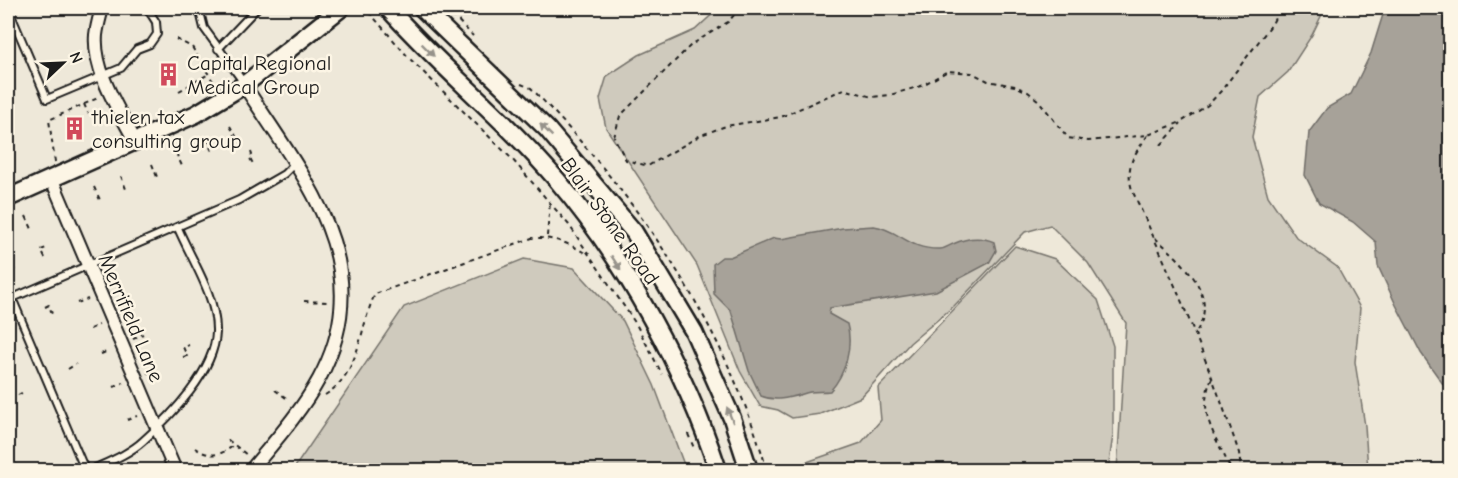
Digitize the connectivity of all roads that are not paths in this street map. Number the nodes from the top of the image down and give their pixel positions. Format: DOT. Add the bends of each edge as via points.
graph roads {
  1 [pos="8,8"];
  2 [pos="102,8"];
  3 [pos="147,8"];
  4 [pos="199,8"];
  5 [pos="255,8"];
  6 [pos="341,8"];
  7 [pos="388,8"];
  8 [pos="422,8"];
  9 [pos="218,49"];
  10 [pos="103,75"];
  11 [pos="244,85"];
  12 [pos="136,143"];
  13 [pos="295,163"];
  14 [pos="52,180"];
  15 [pos="8,198"];
  16 [pos="178,228"];
  17 [pos="88,265"];
  18 [pos="10,299"];
  19 [pos="156,426"];
  20 [pos="85,471"];
  21 [pos="91,471"];
  22 [pos="175,471"];
  23 [pos="251,471"];
  24 [pos="718,471"];
  25 [pos="749,471"];
  1 -- 10 [label="lane" via="46,99"];
  2 -- 10 [label="street" via="96,35"];
  3 -- 10 [label="lane" via="156,22 157,34 121,68"];
  4 -- 9 [label="lane" via="204,28"];
  5 -- 9 [label="lane"];
  6 -- 11 [label="street"];
  7 -- 24 [label="street, Blair Stone Road, one-way" via="558,181 602,242 670,353"];
  25 -- 8 [label="street, Blair Stone Road, one-way" via="732,418 694,332 634,232 547,129"];
  9 -- 11 [label="lane"];
  10 -- 12 [label="street"];
  11 -- 12 [label="street"];
  11 -- 13 [label="street"];
  12 -- 14 [label="street"];
  13 -- 16 [label="lane" via="240,200"];
  13 -- 23 [label="street" via="319,202 336,245 339,318 319,379"];
  14 -- 15 [label="street"];
  14 -- 17 [label="street, Merrifield Lane"];
  16 -- 17 [label="lane"];
  16 -- 19 [label="lane" via="206,291 216,331 204,374"];
  17 -- 18 [label="lane"];
  17 -- 19 [label="street, Merrifield Lane"];
  18 -- 20 [label="lane"];
  19 -- 21 [label="lane" via="143,442"];
  19 -- 22 [label="street, Merrifield Lane"];
}
